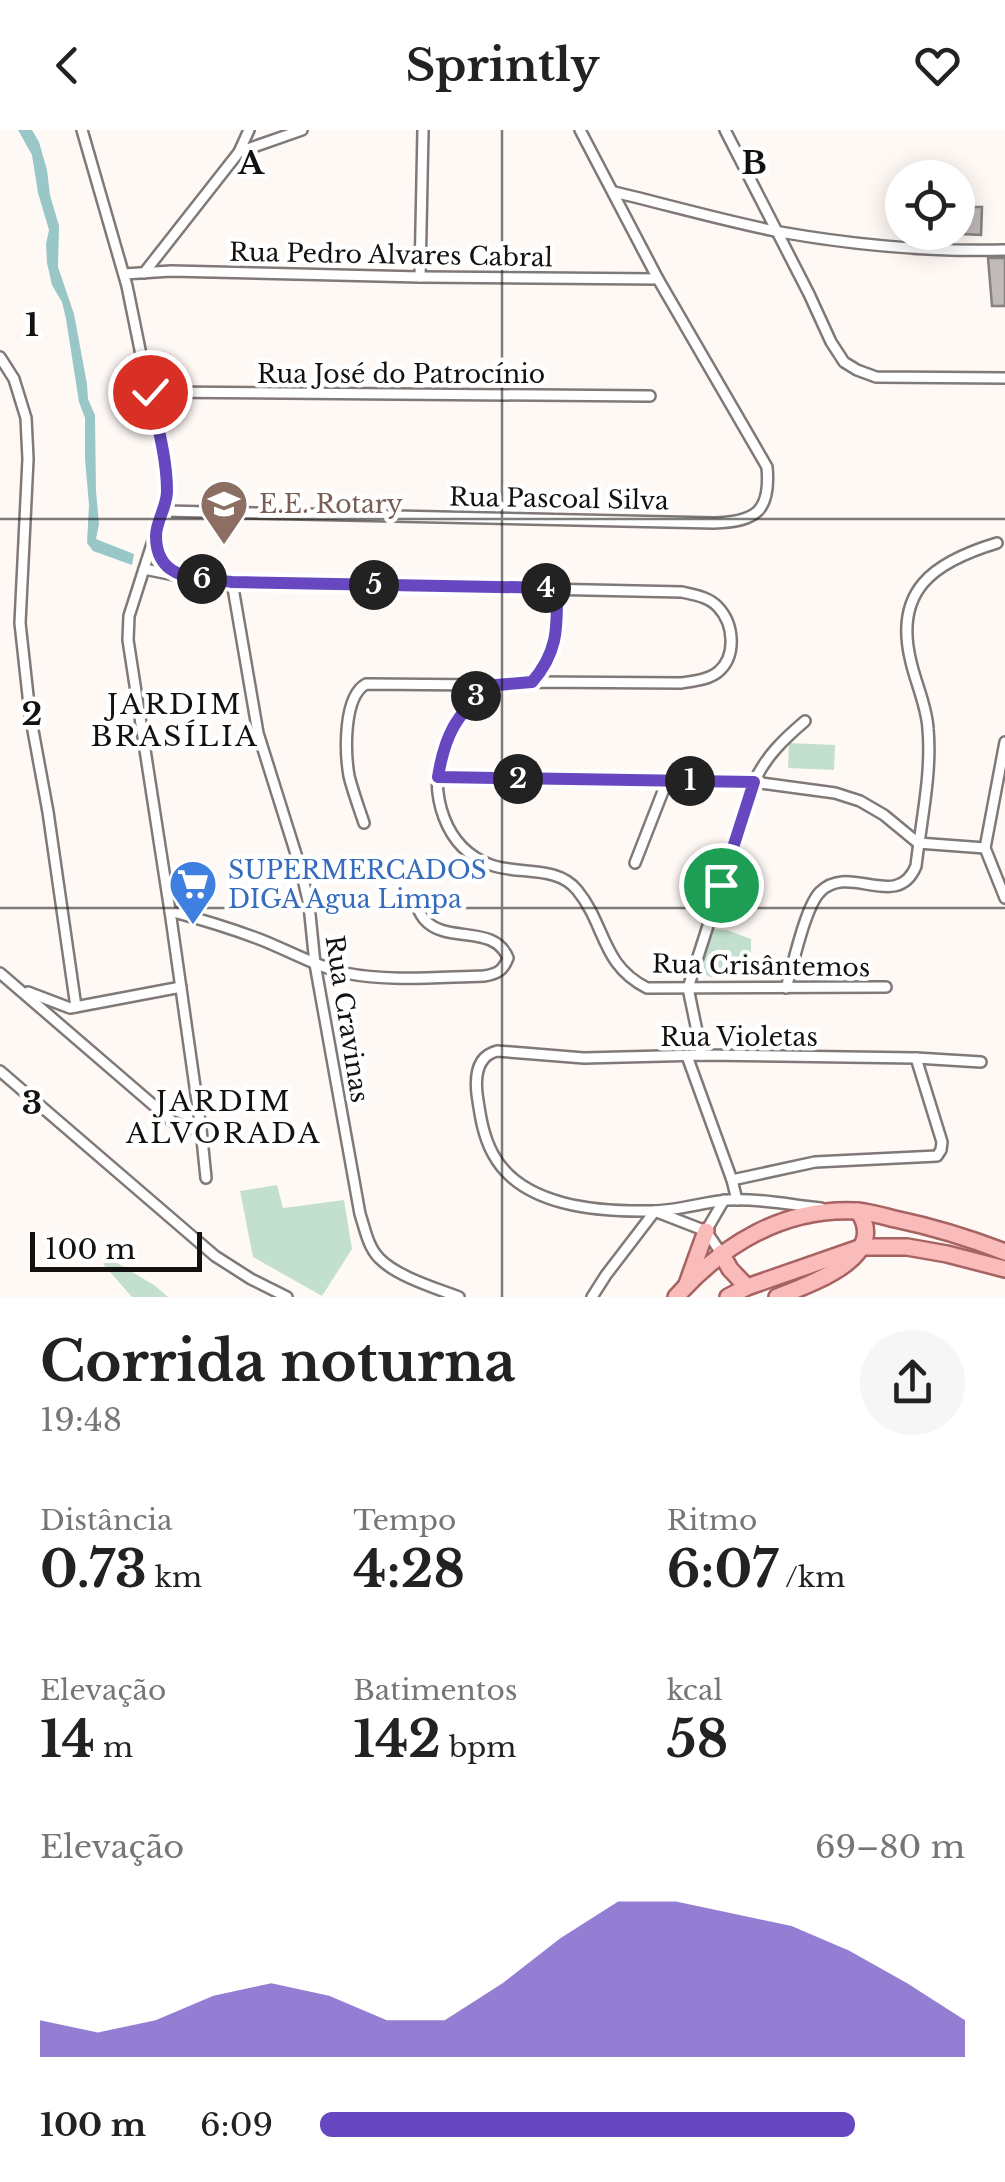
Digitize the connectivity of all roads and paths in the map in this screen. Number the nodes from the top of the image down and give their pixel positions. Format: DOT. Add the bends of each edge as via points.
graph roads {
  1 [pos="82,130"];
  2 [pos="249,130"];
  3 [pos="302,130"];
  4 [pos="423,130"];
  5 [pos="580,130"];
  6 [pos="725,130"];
  7 [pos="239,152"];
  8 [pos="613,192"];
  9 [pos="777,231"];
  10 [pos="1005,250"];
  11 [pos="144,272"];
  12 [pos="124,274"];
  13 [pos="420,277"];
  14 [pos="658,279"];
  15 [pos="0,357"];
  16 [pos="1005,378"];
  17 [pos="150,392"];
  18 [pos="650,396"];
  19 [pos="164,511"];
  20 [pos="156,533"];
  21 [pos="997,544"];
  22 [pos="144,569"];
  23 [pos="180,576"];
  24 [pos="232,582"];
  25 [pos="557,588"];
  26 [pos="532,682"];
  27 [pos="485,686"];
  28 [pos="804,720"];
  29 [pos="1005,742"];
  30 [pos="438,777"];
  31 [pos="667,781"];
  32 [pos="754,782"];
  33 [pos="364,823"];
  34 [pos="918,843"];
  35 [pos="984,848"];
  36 [pos="635,863"];
  37 [pos="414,897"];
  38 [pos="1005,898"];
  39 [pos="170,911"];
  40 [pos="315,964"];
  41 [pos="0,973"];
  42 [pos="181,987"];
  43 [pos="688,988"];
  44 [pos="786,988"];
  45 [pos="886,988"];
  46 [pos="20,989"];
  47 [pos="73,1008"];
  48 [pos="74,1037"];
  49 [pos="702,1055"];
  50 [pos="686,1056"];
  51 [pos="916,1058"];
  52 [pos="981,1062"];
  53 [pos="0,1071"];
  54 [pos="201,1129"];
  55 [pos="206,1178"];
  56 [pos="732,1180"];
  57 [pos="724,1200"];
  58 [pos="736,1200"];
  59 [pos="655,1211"];
  60 [pos="858,1211"];
  61 [pos="706,1232"];
  62 [pos="862,1247"];
  63 [pos="1005,1252"];
  64 [pos="721,1253"];
  65 [pos="1005,1269"];
  66 [pos="747,1287"];
  67 [pos="682,1291"];
  68 [pos="287,1297"];
  69 [pos="458,1297"];
  70 [pos="592,1297"];
  71 [pos="728,1297"];
  72 [pos="777,1297"];
  1 -- 12 [label="street"];
  2 -- 7 [label="street"];
  3 -- 7 [label="street"];
  4 -- 13 [label="street"];
  5 -- 8 [label="street"];
  6 -- 9 [label="street"];
  7 -- 11 [label="street"];
  8 -- 9 [label="street"];
  8 -- 14 [label="street"];
  9 -- 10 [label="street" via="965,252"];
  9 -- 16 [label="street" via="844,362 876,377"];
  11 -- 12 [label="street, Rua Pedro Alvares Cabral"];
  11 -- 13 [label="street, Rua Pedro Alvares Cabral"];
  12 -- 17 [label="street"];
  13 -- 14 [label="street, Rua Pedro Alvares Cabral"];
  14 -- 19 [label="street, Rua Pascoal Silva" via="767,467 766,501 755,515 714,523"];
  15 -- 47 [label="street" via="26,418 20,623"];
  17 -- 18 [label="street, Rua José do Patrocínio"];
  17 -- 19 [label="street" via="166,477"];
  19 -- 20 [label="street"];
  20 -- 22 [label="street"];
  20 -- 23 [label="street" via="163,558"];
  21 -- 34 [label="street" via="934,572 909,604 909,656 928,724"];
  22 -- 23 [label="street"];
  22 -- 39 [label="street" via="128,640"];
  23 -- 24 [label="street"];
  24 -- 25 [label="street"];
  24 -- 40 [label="street, Rua Cravinas" via="258,733 309,904"];
  25 -- 26 [label="street" via="553,648"];
  25 -- 26 [label="street" via="704,597 728,622 729,657 718,672 681,683"];
  26 -- 27 [label="street"];
  27 -- 30 [label="street, Rua Crisântemos" via="442,747"];
  27 -- 33 [label="street" via="358,688 347,756"];
  28 -- 32 [label="street"];
  29 -- 35 [label="street"];
  30 -- 31 [label="street"];
  30 -- 43 [label="street, Rua Crisântemos" via="442,816 472,856 563,878 577,889 629,979 647,988"];
  31 -- 32 [label="street"];
  31 -- 36 [label="street"];
  32 -- 34 [label="street" via="860,801"];
  32 -- 43 [label="street"];
  34 -- 35 [label="street"];
  34 -- 44 [label="street" via="916,866 902,884 848,881 819,893"];
  35 -- 38 [label="street"];
  37 -- 40 [label="street" via="430,925 504,948 504,968 496,974 388,977"];
  39 -- 40 [label="street"];
  39 -- 42 [label="street"];
  40 -- 69 [label="street, Rua Cravinas" via="369,1244 396,1270"];
  41 -- 46 [label="street"];
  42 -- 47 [label="street"];
  42 -- 54 [label="street"];
  43 -- 44 [label="street, Rua Crisântemos"];
  43 -- 49 [label="street"];
  44 -- 45 [label="street, Rua Crisântemos"];
  46 -- 47 [label="street"];
  46 -- 48 [label="street"];
  47 -- 48 [label="street" via="65,1020"];
  48 -- 54 [label="street" via="173,1122"];
  49 -- 50 [label="street, Rua Violetas"];
  49 -- 51 [label="street, Rua Violetas"];
  50 -- 56 [label="street"];
  50 -- 59 [label="street, Rua Violetas" via="497,1052 480,1064 480,1119 494,1156 516,1181 544,1198 577,1206"];
  51 -- 52 [label="street, Rua Violetas"];
  51 -- 56 [label="street" via="941,1135 937,1156 816,1162"];
  53 -- 68 [label="street" via="215,1256"];
  54 -- 55 [label="street"];
  56 -- 58 [label="street"];
  57 -- 58 [label="street"];
  57 -- 59 [label="street"];
  57 -- 61 [label="street"];
  58 -- 60 [label="street"];
  59 -- 61 [label="street"];
  59 -- 70 [label="street"];
  60 -- 62 [label="main road" via="866,1227"];
  60 -- 63 [label="main road"];
  60 -- 64 [label="main road" via="784,1221"];
  61 -- 64 [label="street"];
  61 -- 67 [label="main road"];
  62 -- 65 [label="main road" via="908,1247"];
  62 -- 66 [label="main road"];
  62 -- 72 [label="main road" via="829,1275"];
  64 -- 66 [label="main road"];
  64 -- 67 [label="main road"];
  66 -- 71 [label="main road"];
}
